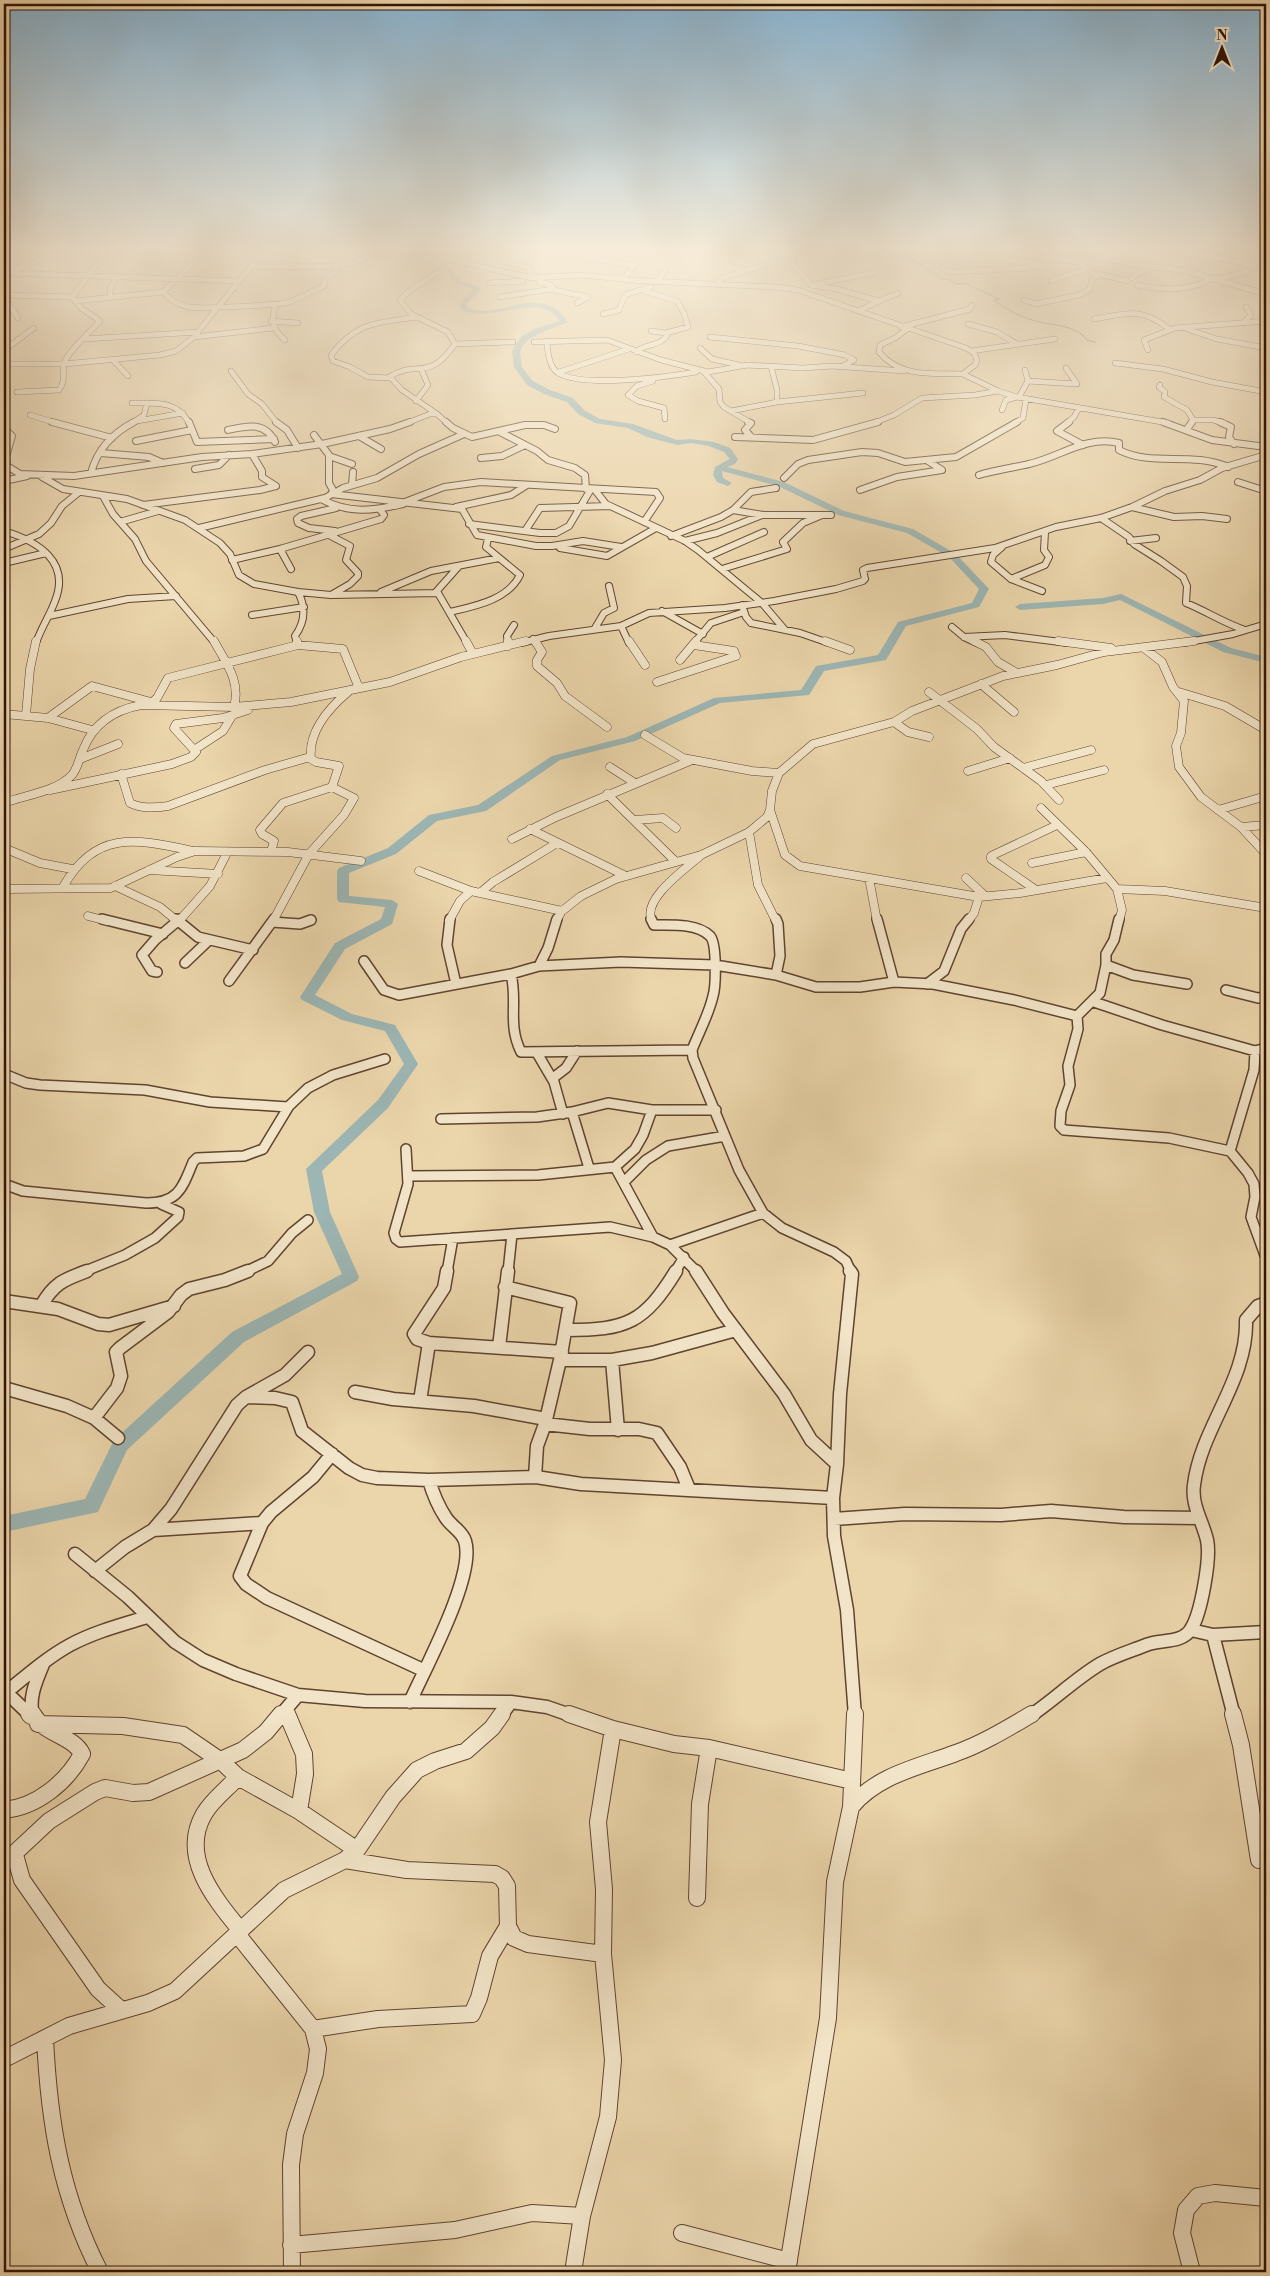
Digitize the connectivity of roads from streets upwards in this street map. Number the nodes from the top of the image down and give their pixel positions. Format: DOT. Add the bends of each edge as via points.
graph roads {
  1 [pos="72,354"];
  2 [pos="161,354"];
  3 [pos="332,354"];
  4 [pos="449,354"];
  5 [pos="549,354"];
  6 [pos="613,354"];
  7 [pos="642,354"];
  8 [pos="664,354"];
  9 [pos="706,354"];
  10 [pos="832,354"];
  11 [pos="881,354"];
  12 [pos="974,354"];
  13 [pos="656,359"];
  14 [pos="114,360"];
  15 [pos="1115,363"];
  16 [pos="4,364"];
  17 [pos="64,364"];
  18 [pos="742,365"];
  19 [pos="771,366"];
  20 [pos="843,366"];
  21 [pos="1066,368"];
  22 [pos="1025,370"];
  23 [pos="231,371"];
  24 [pos="422,371"];
  25 [pos="702,371"];
  26 [pos="904,371"];
  27 [pos="558,372"];
  28 [pos="963,374"];
  29 [pos="128,376"];
  30 [pos="389,377"];
  31 [pos="664,377"];
  32 [pos="1028,381"];
  33 [pos="1160,385"];
  34 [pos="998,391"];
  35 [pos="17,392"];
  36 [pos="1266,392"];
  37 [pos="863,393"];
  38 [pos="1018,397"];
  39 [pos="1026,399"];
  40 [pos="416,401"];
  41 [pos="777,402"];
  42 [pos="132,403"];
  43 [pos="146,404"];
  44 [pos="426,406"];
  45 [pos="1079,408"];
  46 [pos="1002,410"];
  47 [pos="730,412"];
  48 [pos="183,413"];
  49 [pos="437,414"];
  50 [pos="30,415"];
  51 [pos="424,415"];
  52 [pos="665,419"];
  53 [pos="1194,420"];
  54 [pos="136,421"];
  55 [pos="4,429"];
  56 [pos="555,429"];
  57 [pos="1187,429"];
  58 [pos="192,430"];
  59 [pos="228,430"];
  60 [pos="500,432"];
  61 [pos="464,434"];
  62 [pos="314,435"];
  63 [pos="359,436"];
  64 [pos="735,437"];
  65 [pos="112,438"];
  66 [pos="752,438"];
  67 [pos="274,439"];
  68 [pos="12,441"];
  69 [pos="136,441"];
  70 [pos="4,442"];
  71 [pos="322,444"];
  72 [pos="1083,444"];
  73 [pos="1234,444"];
  74 [pos="525,445"];
  75 [pos="1266,447"];
  76 [pos="298,448"];
  77 [pos="382,449"];
  78 [pos="278,450"];
  79 [pos="152,451"];
  80 [pos="101,453"];
  81 [pos="252,454"];
  82 [pos="1266,454"];
  83 [pos="329,456"];
  84 [pos="149,457"];
  85 [pos="228,457"];
  86 [pos="481,458"];
  87 [pos="927,461"];
  88 [pos="257,462"];
  89 [pos="163,463"];
  90 [pos="352,464"];
  91 [pos="1228,467"];
  92 [pos="195,469"];
  93 [pos="12,470"];
  94 [pos="4,471"];
  95 [pos="353,472"];
  96 [pos="92,473"];
  97 [pos="30,475"];
  98 [pos="979,475"];
  99 [pos="42,477"];
  100 [pos="784,478"];
  101 [pos="4,481"];
  102 [pos="1238,482"];
  103 [pos="527,484"];
  104 [pos="352,485"];
  105 [pos="776,488"];
  106 [pos="590,489"];
  107 [pos="860,490"];
  108 [pos="1266,491"];
  109 [pos="78,493"];
  110 [pos="333,493"];
  111 [pos="103,496"];
  112 [pos="321,499"];
  113 [pos="390,501"];
  114 [pos="404,502"];
  115 [pos="411,503"];
  116 [pos="142,506"];
  117 [pos="610,506"];
  118 [pos="456,507"];
  119 [pos="578,507"];
  120 [pos="1132,507"];
  121 [pos="336,508"];
  122 [pos="383,510"];
  123 [pos="733,510"];
  124 [pos="158,511"];
  125 [pos="763,515"];
  126 [pos="822,515"];
  127 [pos="831,515"];
  128 [pos="1101,518"];
  129 [pos="1227,519"];
  130 [pos="120,522"];
  131 [pos="644,522"];
  132 [pos="469,524"];
  133 [pos="199,528"];
  134 [pos="656,528"];
  135 [pos="4,531"];
  136 [pos="525,531"];
  137 [pos="338,532"];
  138 [pos="764,532"];
  139 [pos="1045,532"];
  140 [pos="329,535"];
  141 [pos="671,536"];
  142 [pos="1156,538"];
  143 [pos="488,539"];
  144 [pos="30,540"];
  145 [pos="1130,541"];
  146 [pos="685,542"];
  147 [pos="1005,545"];
  148 [pos="552,546"];
  149 [pos="621,547"];
  150 [pos="280,549"];
  151 [pos="46,553"];
  152 [pos="707,557"];
  153 [pos="499,558"];
  154 [pos="4,559"];
  155 [pos="232,560"];
  156 [pos="4,563"];
  157 [pos="460,565"];
  158 [pos="291,569"];
  159 [pos="722,569"];
  160 [pos="1011,579"];
  161 [pos="609,586"];
  162 [pos="1042,591"];
  163 [pos="298,592"];
  164 [pos="435,593"];
  165 [pos="375,594"];
  166 [pos="331,595"];
  167 [pos="176,596"];
  168 [pos="764,605"];
  169 [pos="304,607"];
  170 [pos="661,611"];
  171 [pos="744,611"];
  172 [pos="450,612"];
  173 [pos="252,615"];
  174 [pos="49,616"];
  175 [pos="1266,624"];
  176 [pos="514,625"];
  177 [pos="621,626"];
  178 [pos="952,627"];
  179 [pos="595,628"];
  180 [pos="785,630"];
  181 [pos="1245,630"];
  182 [pos="703,634"];
  183 [pos="964,637"];
  184 [pos="533,640"];
  185 [pos="298,644"];
  186 [pos="694,645"];
  187 [pos="508,646"];
  188 [pos="1144,648"];
  189 [pos="850,650"];
  190 [pos="1122,650"];
  191 [pos="473,654"];
  192 [pos="680,660"];
  193 [pos="228,663"];
  194 [pos="645,665"];
  195 [pos="1017,673"];
  196 [pos="657,682"];
  197 [pos="981,684"];
  198 [pos="358,688"];
  199 [pos="349,691"];
  200 [pos="929,692"];
  201 [pos="1179,692"];
  202 [pos="940,701"];
  203 [pos="150,704"];
  204 [pos="258,706"];
  205 [pos="234,707"];
  206 [pos="1014,712"];
  207 [pos="4,714"];
  208 [pos="26,715"];
  209 [pos="232,716"];
  210 [pos="48,718"];
  211 [pos="894,722"];
  212 [pos="607,727"];
  213 [pos="92,730"];
  214 [pos="1266,730"];
  215 [pos="645,735"];
  216 [pos="929,737"];
  217 [pos="118,744"];
  218 [pos="194,750"];
  219 [pos="1091,750"];
  220 [pos="310,757"];
  221 [pos="1010,758"];
  222 [pos="80,759"];
  223 [pos="692,760"];
  224 [pos="610,767"];
  225 [pos="1022,768"];
  226 [pos="1104,770"];
  227 [pos="968,771"];
  228 [pos="779,773"];
  229 [pos="121,774"];
  230 [pos="635,783"];
  231 [pos="1046,785"];
  232 [pos="332,787"];
  233 [pos="45,789"];
  234 [pos="608,794"];
  235 [pos="1266,796"];
  236 [pos="1059,800"];
  237 [pos="4,803"];
  238 [pos="1041,808"];
  239 [pos="770,810"];
  240 [pos="1218,810"];
  241 [pos="635,820"];
  242 [pos="1057,825"];
  243 [pos="1266,826"];
  244 [pos="1241,827"];
  245 [pos="676,828"];
  246 [pos="530,829"];
  247 [pos="749,832"];
  248 [pos="512,839"];
  249 [pos="557,843"];
  250 [pos="4,848"];
  251 [pos="194,851"];
  252 [pos="271,852"];
  253 [pos="1086,852"];
  254 [pos="228,853"];
  255 [pos="309,854"];
  256 [pos="701,854"];
  257 [pos="1266,854"];
  258 [pos="361,861"];
  259 [pos="675,861"];
  260 [pos="1032,864"];
  261 [pos="72,869"];
  262 [pos="150,870"];
  263 [pos="419,871"];
  264 [pos="218,874"];
  265 [pos="626,876"];
  266 [pos="869,878"];
  267 [pos="966,878"];
  268 [pos="1107,878"];
  269 [pos="115,886"];
  270 [pos="63,887"];
  271 [pos="4,888"];
  272 [pos="1117,889"];
  273 [pos="1036,890"];
  274 [pos="475,892"];
  275 [pos="982,896"];
  276 [pos="1266,908"];
  277 [pos="562,911"];
  278 [pos="88,916"];
  279 [pos="311,920"];
  280 [pos="178,922"];
  281 [pos="272,922"];
  282 [pos="163,934"];
  283 [pos="208,941"];
  284 [pos="253,950"];
  285 [pos="364,961"];
  286 [pos="185,963"];
  287 [pos="714,965"];
  288 [pos="1106,965"];
  289 [pos="539,966"];
  290 [pos="157,972"];
  291 [pos="511,974"];
  292 [pos="776,975"];
  293 [pos="229,982"];
  294 [pos="894,982"];
  295 [pos="456,984"];
  296 [pos="927,984"];
  297 [pos="1187,984"];
  298 [pos="1226,990"];
  299 [pos="1266,997"];
  300 [pos="1094,1002"];
  301 [pos="1078,1016"];
  302 [pos="1266,1048"];
  303 [pos="692,1050"];
  304 [pos="577,1051"];
  305 [pos="1255,1051"];
  306 [pos="537,1053"];
  307 [pos="386,1058"];
  308 [pos="4,1074"];
  309 [pos="553,1078"];
  310 [pos="288,1107"];
  311 [pos="652,1110"];
  312 [pos="716,1110"];
  313 [pos="568,1113"];
  314 [pos="441,1119"];
  315 [pos="726,1136"];
  316 [pos="406,1150"];
  317 [pos="1230,1152"];
  318 [pos="615,1167"];
  319 [pos="589,1168"];
  320 [pos="408,1176"];
  321 [pos="624,1182"];
  322 [pos="4,1184"];
  323 [pos="161,1204"];
  324 [pos="763,1213"];
  325 [pos="308,1220"];
  326 [pos="512,1234"];
  327 [pos="653,1237"];
  328 [pos="453,1238"];
  329 [pos="670,1245"];
  330 [pos="684,1257"];
  331 [pos="1266,1258"];
  332 [pos="505,1287"];
  333 [pos="4,1301"];
  334 [pos="1266,1303"];
  335 [pos="175,1305"];
  336 [pos="41,1306"];
  337 [pos="566,1330"];
  338 [pos="736,1330"];
  339 [pos="429,1344"];
  340 [pos="499,1347"];
  341 [pos="308,1352"];
  342 [pos="561,1356"];
  343 [pos="612,1360"];
  344 [pos="10,1389"];
  345 [pos="355,1392"];
  346 [pos="246,1397"];
  347 [pos="4,1399"];
  348 [pos="420,1401"];
  349 [pos="94,1418"];
  350 [pos="545,1422"];
  351 [pos="618,1430"];
  352 [pos="118,1438"];
  353 [pos="332,1454"];
  354 [pos="837,1464"];
  355 [pos="535,1477"];
  356 [pos="429,1480"];
  357 [pos="689,1489"];
  358 [pos="833,1498"];
  359 [pos="1198,1518"];
  360 [pos="834,1519"];
  361 [pos="262,1523"];
  362 [pos="154,1530"];
  363 [pos="75,1554"];
  364 [pos="96,1571"];
  365 [pos="147,1617"];
  366 [pos="1192,1630"];
  367 [pos="1266,1632"];
  368 [pos="1214,1635"];
  369 [pos="44,1662"];
  370 [pos="423,1670"];
  371 [pos="5,1693"];
  372 [pos="298,1695"];
  373 [pos="410,1702"];
  374 [pos="511,1702"];
  375 [pos="286,1710"];
  376 [pos="34,1720"];
  377 [pos="613,1729"];
  378 [pos="709,1748"];
  379 [pos="221,1761"];
  380 [pos="238,1777"];
  381 [pos="852,1782"];
  382 [pos="851,1806"];
  383 [pos="4,1810"];
  384 [pos="299,1811"];
  385 [pos="357,1850"];
  386 [pos="9,1859"];
  387 [pos="345,1860"];
  388 [pos="1259,1860"];
  389 [pos="697,1898"];
  390 [pos="508,1926"];
  391 [pos="239,1932"];
  392 [pos="602,1954"];
  393 [pos="121,2010"];
  394 [pos="313,2029"];
  395 [pos="46,2038"];
  396 [pos="4,2059"];
  397 [pos="1266,2198"];
  398 [pos="582,2216"];
  399 [pos="682,2233"];
  400 [pos="291,2245"];
  401 [pos="788,2267"];
  402 [pos="100,2272"];
  403 [pos="292,2272"];
  404 [pos="573,2272"];
  405 [pos="1192,2272"];
  1 -- 17 [label="street"];
  2 -- 14 [label="street"];
  3 -- 30 [label="street" via="337,364 368,377"];
  4 -- 24 [label="street" via="436,366"];
  5 -- 27 [label="street"];
  6 -- 27 [label="street"];
  7 -- 13 [label="street"];
  8 -- 13 [label="street"];
  9 -- 18 [label="street"];
  10 -- 20 [label="street" via="845,355 854,360"];
  11 -- 26 [label="street" via="884,360"];
  12 -- 28 [label="street" via="977,360 975,365"];
  13 -- 25 [label="street"];
  14 -- 17 [label="street"];
  14 -- 29 [label="street"];
  15 -- 36 [label="street" via="1163,369"];
  16 -- 17 [label="street"];
  17 -- 35 [label="street" via="66,370 59,390"];
  18 -- 19 [label="street"];
  18 -- 25 [label="street" via="721,371"];
  19 -- 20 [label="street"];
  19 -- 41 [label="street"];
  20 -- 26 [label="street"];
  21 -- 32 [label="street" via="1077,384"];
  22 -- 32 [label="street"];
  23 -- 76 [label="street" via="248,394 287,430"];
  24 -- 30 [label="street" via="396,373"];
  24 -- 40 [label="street" via="428,385"];
  25 -- 31 [label="street"];
  25 -- 47 [label="street" via="719,389 720,402"];
  26 -- 28 [label="street"];
  27 -- 31 [label="street" via="593,378"];
  28 -- 34 [label="street"];
  30 -- 40 [label="street"];
  31 -- 52 [label="street" via="637,386 628,395 664,408"];
  32 -- 38 [label="street"];
  33 -- 53 [label="street" via="1165,392 1164,397 1187,410"];
  34 -- 38 [label="street"];
  34 -- 66 [label="street" via="922,398 877,422 824,438 802,441"];
  37 -- 41 [label="street"];
  38 -- 39 [label="street"];
  38 -- 46 [label="street" via="1006,400"];
  39 -- 45 [label="street"];
  39 -- 87 [label="street" via="1024,416 1009,428 956,457"];
  40 -- 44 [label="street"];
  41 -- 47 [label="street"];
  42 -- 43 [label="street"];
  43 -- 48 [label="street" via="173,404"];
  43 -- 54 [label="street" via="144,415"];
  44 -- 49 [label="street"];
  44 -- 51 [label="street"];
  45 -- 57 [label="street" via="1152,419"];
  45 -- 72 [label="street" via="1074,417 1057,431"];
  47 -- 66 [label="street" via="751,423 745,430"];
  48 -- 54 [label="street"];
  48 -- 58 [label="street"];
  49 -- 51 [label="street"];
  49 -- 61 [label="street"];
  50 -- 65 [label="street" via="72,430"];
  51 -- 63 [label="street" via="390,429"];
  53 -- 57 [label="street"];
  53 -- 73 [label="street" via="1228,424 1231,427 1229,437"];
  54 -- 65 [label="street"];
  55 -- 68 [label="street" via="10,433"];
  56 -- 60 [label="street" via="526,425"];
  57 -- 73 [label="street" via="1212,440"];
  58 -- 67 [label="street" via="199,442"];
  58 -- 69 [label="street"];
  59 -- 67 [label="street" via="253,425"];
  60 -- 61 [label="street" via="475,437"];
  60 -- 74 [label="street"];
  61 -- 104 [label="street" via="377,478"];
  62 -- 71 [label="street"];
  63 -- 71 [label="street"];
  63 -- 77 [label="street"];
  64 -- 66 [label="street"];
  65 -- 80 [label="street"];
  67 -- 78 [label="street"];
  68 -- 70 [label="street"];
  68 -- 93 [label="street" via="6,461"];
  71 -- 76 [label="street"];
  71 -- 83 [label="street"];
  72 -- 91 [label="street" via="1112,441 1119,443 1119,450 1136,458 1194,458"];
  72 -- 98 [label="street" via="1030,463"];
  73 -- 75 [label="street"];
  74 -- 86 [label="street" via="502,456"];
  74 -- 106 [label="street" via="548,460 580,470 586,475"];
  76 -- 78 [label="street"];
  78 -- 81 [label="street"];
  79 -- 84 [label="street"];
  80 -- 84 [label="street"];
  80 -- 96 [label="street"];
  81 -- 85 [label="street"];
  81 -- 88 [label="street"];
  82 -- 91 [label="street"];
  83 -- 90 [label="street"];
  83 -- 110 [label="street" via="328,477"];
  84 -- 89 [label="street"];
  85 -- 88 [label="street"];
  85 -- 89 [label="street"];
  85 -- 92 [label="street" via="218,465"];
  87 -- 100 [label="street" via="905,462 878,453 862,452 808,460 798,464"];
  87 -- 107 [label="street" via="942,470 897,477"];
  88 -- 116 [label="street" via="264,478 276,486"];
  89 -- 96 [label="street"];
  91 -- 120 [label="street"];
  93 -- 94 [label="street"];
  93 -- 97 [label="street"];
  95 -- 104 [label="street"];
  96 -- 99 [label="street"];
  97 -- 99 [label="street"];
  97 -- 101 [label="street"];
  99 -- 109 [label="street"];
  102 -- 108 [label="street"];
  103 -- 106 [label="street"];
  103 -- 114 [label="street" via="457,484 429,490"];
  103 -- 118 [label="street" via="511,495"];
  104 -- 110 [label="street"];
  105 -- 123 [label="street" via="751,492"];
  106 -- 117 [label="street"];
  106 -- 119 [label="street"];
  106 -- 131 [label="street" via="658,493 660,498"];
  109 -- 111 [label="street"];
  109 -- 144 [label="street" via="62,506 45,529"];
  110 -- 112 [label="street"];
  110 -- 113 [label="street"];
  111 -- 116 [label="street" via="127,499"];
  111 -- 130 [label="street"];
  112 -- 121 [label="street"];
  112 -- 133 [label="street"];
  113 -- 114 [label="street"];
  113 -- 122 [label="street"];
  114 -- 115 [label="street"];
  115 -- 118 [label="street"];
  115 -- 122 [label="street"];
  116 -- 124 [label="street"];
  117 -- 119 [label="street"];
  117 -- 131 [label="street"];
  118 -- 132 [label="street" via="465,510"];
  119 -- 136 [label="street" via="540,508"];
  119 -- 136 [label="street" via="572,522 564,530 542,534"];
  120 -- 128 [label="street"];
  120 -- 129 [label="street" via="1174,517"];
  121 -- 122 [label="street"];
  121 -- 137 [label="street" via="301,516 297,521 309,528"];
  122 -- 137 [label="street" via="381,519"];
  123 -- 125 [label="street"];
  123 -- 141 [label="street" via="714,521"];
  124 -- 130 [label="street"];
  124 -- 133 [label="street"];
  125 -- 126 [label="street"];
  125 -- 146 [label="street"];
  126 -- 127 [label="street"];
  126 -- 159 [label="street" via="798,527 783,542 787,549"];
  128 -- 139 [label="street"];
  128 -- 145 [label="street" via="1129,536"];
  130 -- 167 [label="street" via="135,539 146,561"];
  131 -- 134 [label="street"];
  132 -- 136 [label="street"];
  132 -- 143 [label="street" via="477,535"];
  133 -- 155 [label="street" via="220,543"];
  134 -- 141 [label="street"];
  134 -- 149 [label="street"];
  135 -- 144 [label="street"];
  137 -- 140 [label="street"];
  138 -- 152 [label="street"];
  139 -- 147 [label="street"];
  139 -- 160 [label="street" via="1044,550 1048,557 1045,565"];
  140 -- 150 [label="street"];
  140 -- 166 [label="street" via="350,546 346,560 358,573 350,584"];
  141 -- 146 [label="street"];
  142 -- 145 [label="street"];
  143 -- 148 [label="street"];
  143 -- 153 [label="street" via="486,547"];
  144 -- 151 [label="street"];
  144 -- 154 [label="street" via="8,546"];
  145 -- 181 [label="street" via="1184,578 1188,590 1186,603 1229,626"];
  146 -- 152 [label="street"];
  147 -- 160 [label="street" via="993,555 991,562"];
  147 -- 168 [label="street" via="867,568 863,570 865,579 857,583"];
  148 -- 149 [label="street" via="583,542"];
  148 -- 149 [label="street" via="607,556"];
  150 -- 155 [label="street"];
  150 -- 158 [label="street"];
  151 -- 156 [label="street"];
  151 -- 174 [label="street" via="54,561 60,581"];
  152 -- 159 [label="street"];
  153 -- 157 [label="street"];
  153 -- 172 [label="street" via="518,572 518,582 487,602"];
  155 -- 163 [label="street" via="243,580"];
  157 -- 164 [label="street"];
  157 -- 165 [label="street" via="431,571"];
  159 -- 168 [label="street"];
  160 -- 162 [label="street"];
  161 -- 179 [label="street" via="614,608 604,613"];
  163 -- 166 [label="street"];
  163 -- 169 [label="street"];
  164 -- 165 [label="street"];
  164 -- 172 [label="street" via="439,594"];
  165 -- 166 [label="street"];
  167 -- 174 [label="street" via="128,599"];
  167 -- 193 [label="street" via="212,638"];
  168 -- 171 [label="street"];
  168 -- 171 [label="street"];
  168 -- 180 [label="street"];
  169 -- 173 [label="street"];
  169 -- 185 [label="street" via="301,626 295,636"];
  170 -- 171 [label="street"];
  170 -- 177 [label="street"];
  170 -- 182 [label="street"];
  171 -- 180 [label="street" via="751,623"];
  171 -- 182 [label="street" via="711,623"];
  172 -- 191 [label="street"];
  174 -- 208 [label="street" via="36,642"];
  175 -- 181 [label="street"];
  176 -- 187 [label="street" via="507,636"];
  177 -- 179 [label="street"];
  177 -- 194 [label="street"];
  178 -- 183 [label="street"];
  179 -- 184 [label="street"];
  180 -- 189 [label="street"];
  181 -- 188 [label="street" via="1198,641"];
  182 -- 186 [label="street"];
  183 -- 190 [label="street" via="1005,635"];
  183 -- 195 [label="street" via="986,647 998,662"];
  184 -- 187 [label="street"];
  184 -- 212 [label="street" via="542,652 537,666 557,683 565,696"];
  185 -- 193 [label="street"];
  185 -- 198 [label="street" via="343,649"];
  186 -- 192 [label="street"];
  186 -- 196 [label="street" via="734,651 736,656"];
  187 -- 191 [label="street"];
  188 -- 190 [label="street"];
  188 -- 201 [label="street" via="1162,662"];
  190 -- 195 [label="street"];
  191 -- 198 [label="street" via="415,674"];
  193 -- 203 [label="street" via="168,678"];
  193 -- 205 [label="street" via="237,684"];
  195 -- 197 [label="street"];
  197 -- 202 [label="street"];
  197 -- 206 [label="street"];
  198 -- 199 [label="street"];
  199 -- 204 [label="street"];
  199 -- 220 [label="street" via="339,699 315,733 309,749"];
  200 -- 202 [label="street"];
  201 -- 214 [label="street" via="1222,705"];
  201 -- 240 [label="street" via="1184,701 1176,760 1201,796"];
  202 -- 211 [label="street" via="912,711"];
  202 -- 221 [label="street"];
  203 -- 205 [label="street"];
  203 -- 210 [label="street" via="92,686"];
  203 -- 213 [label="street" via="122,710"];
  204 -- 205 [label="street"];
  204 -- 209 [label="street"];
  207 -- 208 [label="street"];
  208 -- 210 [label="street"];
  209 -- 218 [label="street" via="223,731"];
  209 -- 218 [label="street" via="176,724 174,728 180,737"];
  210 -- 213 [label="street"];
  211 -- 216 [label="street" via="908,732"];
  211 -- 228 [label="street" via="818,742"];
  213 -- 222 [label="street"];
  215 -- 223 [label="street"];
  217 -- 222 [label="street"];
  218 -- 229 [label="street" via="195,754 180,761"];
  219 -- 225 [label="street"];
  220 -- 229 [label="street" via="160,807 130,803"];
  220 -- 232 [label="street" via="316,762 339,766"];
  221 -- 225 [label="street"];
  221 -- 227 [label="street"];
  222 -- 233 [label="street" via="72,775"];
  223 -- 228 [label="street"];
  223 -- 230 [label="street"];
  224 -- 230 [label="street"];
  225 -- 231 [label="street"];
  226 -- 231 [label="street"];
  228 -- 239 [label="street" via="772,791"];
  229 -- 233 [label="street" via="61,789"];
  230 -- 234 [label="street"];
  231 -- 236 [label="street"];
  232 -- 252 [label="street" via="288,800 280,806 260,830 274,841"];
  232 -- 255 [label="street" via="336,792 354,798"];
  233 -- 237 [label="street"];
  234 -- 241 [label="street"];
  234 -- 246 [label="street"];
  235 -- 240 [label="street"];
  238 -- 242 [label="street"];
  239 -- 247 [label="street" via="767,817"];
  239 -- 266 [label="street" via="785,855 792,861 800,866"];
  240 -- 244 [label="street"];
  241 -- 245 [label="street" via="662,818"];
  241 -- 259 [label="street"];
  242 -- 253 [label="street"];
  242 -- 273 [label="street" via="991,856"];
  243 -- 244 [label="street"];
  244 -- 257 [label="street"];
  246 -- 248 [label="street"];
  246 -- 249 [label="street"];
  247 -- 256 [label="street"];
  247 -- 292 [label="street" via="758,885 778,924 780,956"];
  249 -- 265 [label="street"];
  249 -- 274 [label="street"];
  250 -- 261 [label="street" via="40,863"];
  251 -- 254 [label="street"];
  251 -- 261 [label="street" via="147,842 120,842 89,852"];
  251 -- 262 [label="street"];
  252 -- 254 [label="street"];
  252 -- 255 [label="street"];
  253 -- 260 [label="street"];
  253 -- 268 [label="street"];
  254 -- 264 [label="street"];
  255 -- 258 [label="street"];
  255 -- 281 [label="street"];
  256 -- 259 [label="street"];
  256 -- 287 [label="street" via="656,895 650,916 654,925 690,927 710,936 716,949"];
  259 -- 265 [label="street"];
  261 -- 270 [label="street"];
  262 -- 264 [label="street"];
  262 -- 269 [label="street"];
  263 -- 274 [label="street"];
  264 -- 280 [label="street"];
  265 -- 277 [label="street" via="590,890"];
  266 -- 275 [label="street"];
  266 -- 294 [label="street"];
  267 -- 275 [label="street"];
  268 -- 272 [label="street"];
  268 -- 273 [label="street"];
  269 -- 270 [label="street"];
  269 -- 280 [label="street" via="160,906"];
  270 -- 271 [label="street"];
  272 -- 276 [label="street" via="1166,891"];
  272 -- 288 [label="street" via="1122,910 1114,940 1106,954"];
  273 -- 275 [label="street"];
  274 -- 277 [label="street"];
  274 -- 295 [label="street" via="459,900 450,913 448,951"];
  275 -- 296 [label="street" via="961,929 944,971"];
  277 -- 289 [label="street"];
  278 -- 282 [label="street"];
  279 -- 281 [label="street" via="298,924"];
  280 -- 282 [label="street"];
  280 -- 283 [label="street"];
  281 -- 284 [label="street"];
  282 -- 290 [label="street" via="142,955 152,971"];
  283 -- 284 [label="street"];
  283 -- 286 [label="street"];
  284 -- 293 [label="street"];
  285 -- 295 [label="street" via="390,994 408,994"];
  287 -- 289 [label="street" via="612,962"];
  287 -- 292 [label="street"];
  287 -- 303 [label="street" via="714,995"];
  288 -- 297 [label="street" via="1133,975"];
  288 -- 300 [label="street" via="1100,993"];
  289 -- 291 [label="street"];
  291 -- 295 [label="street"];
  291 -- 306 [label="street" via="515,990 512,1013 515,1040 522,1052"];
  292 -- 294 [label="street" via="823,988"];
  294 -- 296 [label="street"];
  296 -- 301 [label="street"];
  298 -- 299 [label="street"];
  300 -- 301 [label="street"];
  300 -- 305 [label="street"];
  301 -- 317 [label="street" via="1068,1066 1070,1085 1061,1111 1060,1126 1064,1130 1135,1133 1207,1143"];
  302 -- 305 [label="street"];
  303 -- 304 [label="street"];
  303 -- 312 [label="street" via="696,1068"];
  304 -- 306 [label="street"];
  304 -- 309 [label="street" via="566,1068"];
  305 -- 317 [label="street" via="1254,1070"];
  306 -- 309 [label="street"];
  307 -- 310 [label="street" via="316,1084 296,1097"];
  308 -- 310 [label="street" via="40,1085 145,1090 210,1102"];
  309 -- 313 [label="street"];
  310 -- 323 [label="street" via="263,1149 244,1156 197,1158 179,1193"];
  311 -- 312 [label="street"];
  311 -- 313 [label="street" via="608,1103"];
  311 -- 318 [label="street" via="644,1137"];
  312 -- 315 [label="street"];
  313 -- 314 [label="street" via="519,1118"];
  313 -- 319 [label="street"];
  315 -- 321 [label="street" via="668,1146 646,1160"];
  315 -- 324 [label="street" via="739,1170"];
  316 -- 320 [label="street"];
  317 -- 331 [label="street" via="1254,1184 1251,1217"];
  318 -- 319 [label="street"];
  318 -- 321 [label="street"];
  319 -- 320 [label="street" via="538,1175"];
  320 -- 328 [label="street" via="394,1233 396,1239 406,1242"];
  321 -- 327 [label="street"];
  322 -- 323 [label="street" via="23,1191"];
  323 -- 336 [label="street" via="179,1212 178,1217 155,1238 125,1255 61,1281 50,1290"];
  324 -- 329 [label="street"];
  324 -- 354 [label="street" via="782,1228 834,1252 846,1261 852,1274 840,1394"];
  325 -- 335 [label="street" via="268,1261 224,1280 189,1289 180,1295"];
  326 -- 327 [label="street" via="610,1227"];
  326 -- 328 [label="street"];
  326 -- 332 [label="street"];
  327 -- 329 [label="street"];
  328 -- 339 [label="street" via="444,1288 414,1334"];
  329 -- 330 [label="street"];
  330 -- 337 [label="street" via="652,1304 632,1321 609,1328"];
  330 -- 338 [label="street"];
  332 -- 337 [label="street" via="570,1303"];
  332 -- 340 [label="street"];
  333 -- 336 [label="street"];
  334 -- 359 [label="street" via="1258,1306 1246,1320 1245,1350 1238,1374 1216,1417 1198,1466 1193,1488"];
  335 -- 336 [label="street" via="109,1325"];
  335 -- 349 [label="street" via="116,1352 121,1376 117,1388"];
  337 -- 342 [label="street"];
  338 -- 343 [label="street" via="652,1353"];
  338 -- 354 [label="street" via="784,1394 811,1440"];
  339 -- 340 [label="street"];
  339 -- 348 [label="street"];
  340 -- 342 [label="street"];
  341 -- 346 [label="street" via="285,1374"];
  342 -- 343 [label="street"];
  342 -- 350 [label="street"];
  343 -- 351 [label="street"];
  344 -- 347 [label="street"];
  344 -- 349 [label="street" via="67,1406"];
  345 -- 348 [label="street"];
  346 -- 353 [label="street" via="292,1402 302,1431"];
  346 -- 362 [label="street" via="227,1420 172,1509"];
  348 -- 350 [label="street" via="474,1406"];
  349 -- 352 [label="street"];
  350 -- 351 [label="street"];
  350 -- 355 [label="street" via="536,1453"];
  351 -- 357 [label="street" via="640,1428 657,1433 680,1466"];
  353 -- 356 [label="street" via="362,1475"];
  353 -- 361 [label="street" via="313,1477"];
  354 -- 358 [label="street"];
  355 -- 356 [label="street"];
  355 -- 357 [label="street" via="582,1484"];
  356 -- 370 [label="street" via="434,1500 447,1520 462,1534 467,1558 461,1588"];
  357 -- 358 [label="street"];
  358 -- 360 [label="street"];
  359 -- 360 [label="street" via="1124,1517 1051,1511"];
  359 -- 366 [label="street" via="1207,1541 1208,1562"];
  360 -- 381 [label="street" via="855,1705"];
  361 -- 362 [label="street"];
  361 -- 370 [label="street" via="240,1576 246,1584 268,1598"];
  362 -- 364 [label="street" via="125,1547"];
  363 -- 364 [label="street"];
  364 -- 365 [label="street"];
  365 -- 369 [label="street" via="112,1627 70,1645"];
  365 -- 372 [label="street" via="175,1642 203,1660"];
  366 -- 368 [label="street"];
  366 -- 382 [label="street" via="1179,1639 1151,1643 1101,1664 1031,1716 957,1753 883,1781 861,1795"];
  367 -- 368 [label="street"];
  368 -- 388 [label="street" via="1241,1745"];
  369 -- 371 [label="street"];
  369 -- 376 [label="street" via="32,1694"];
  370 -- 373 [label="street"];
  371 -- 376 [label="street"];
  372 -- 373 [label="street"];
  372 -- 375 [label="street"];
  373 -- 374 [label="street"];
  374 -- 377 [label="street" via="547,1707"];
  374 -- 385 [label="street" via="492,1728 466,1751 435,1760 417,1770 392,1798"];
  375 -- 379 [label="street" via="266,1732 243,1750"];
  375 -- 384 [label="street" via="304,1754 305,1774"];
  376 -- 379 [label="street" via="123,1726 183,1735"];
  376 -- 383 [label="street" via="79,1747 82,1754 78,1763 43,1795 22,1808"];
  377 -- 378 [label="street" via="674,1744"];
  377 -- 392 [label="street" via="598,1822 604,1889"];
  378 -- 381 [label="street"];
  378 -- 389 [label="street" via="698,1816"];
  379 -- 380 [label="street"];
  379 -- 386 [label="street" via="150,1792 104,1788 95,1792 50,1821"];
  380 -- 384 [label="street"];
  380 -- 391 [label="street" via="203,1816 194,1843 202,1874"];
  381 -- 382 [label="street"];
  382 -- 401 [label="street" via="835,1882 828,2018"];
  384 -- 385 [label="street"];
  385 -- 387 [label="street"];
  386 -- 393 [label="street" via="98,1989"];
  387 -- 390 [label="street" via="407,1870 495,1874 506,1886"];
  387 -- 391 [label="street" via="284,1890"];
  390 -- 392 [label="street" via="514,1938 528,1944"];
  390 -- 394 [label="street" via="497,1940 486,1966 477,2008 472,2014 378,2019"];
  391 -- 393 [label="street" via="175,1991"];
  391 -- 394 [label="street"];
  392 -- 398 [label="street" via="613,2060 608,2117"];
  393 -- 395 [label="street" via="69,2026"];
  394 -- 400 [label="street" via="318,2049 315,2072 295,2134 291,2165"];
  395 -- 396 [label="street"];
  395 -- 402 [label="street" via="47,2094 63,2185 86,2247"];
  397 -- 405 [label="street" via="1215,2193 1198,2196 1186,2210 1182,2232"];
  398 -- 400 [label="street" via="532,2213 455,2230"];
  398 -- 404 [label="street"];
  399 -- 401 [label="street"];
  400 -- 403 [label="street"];
}
